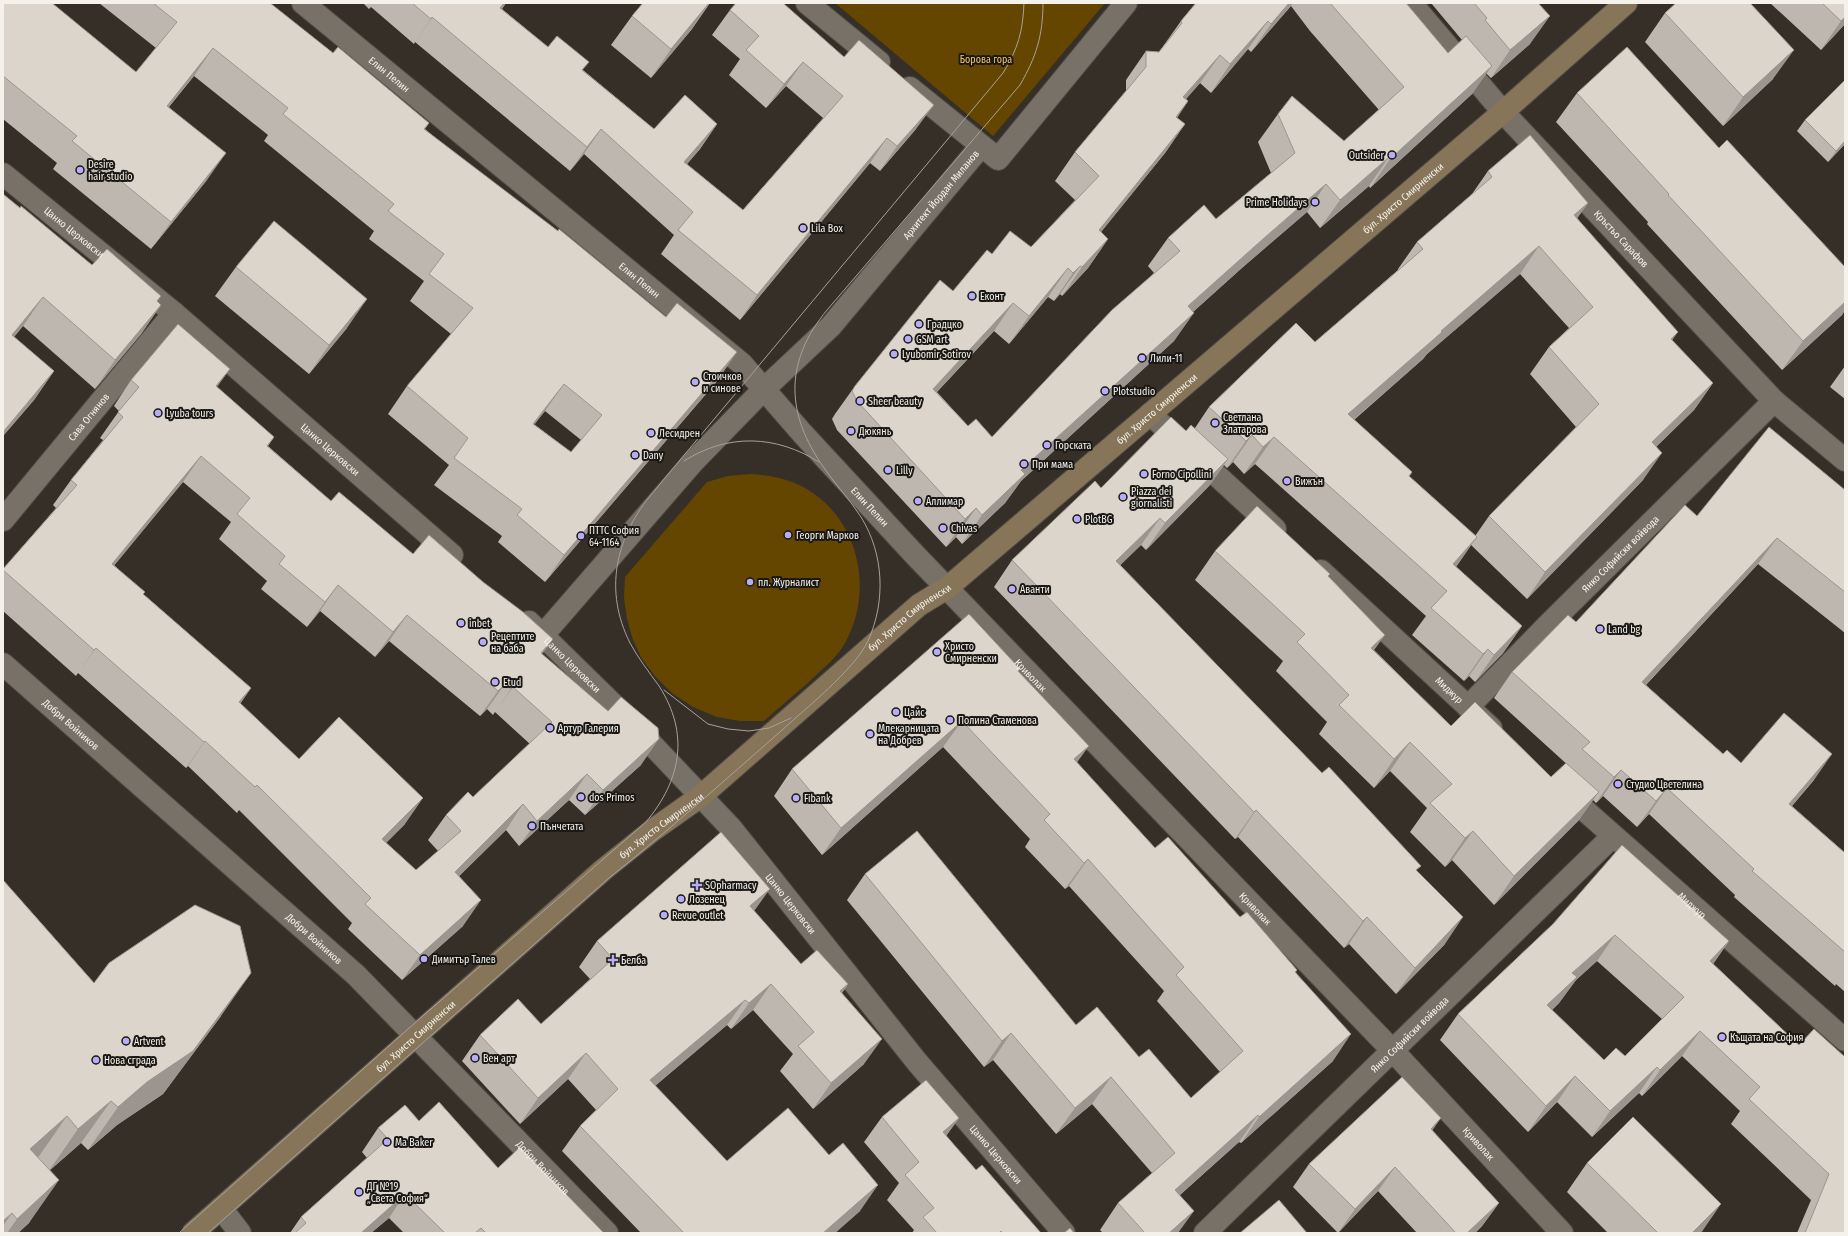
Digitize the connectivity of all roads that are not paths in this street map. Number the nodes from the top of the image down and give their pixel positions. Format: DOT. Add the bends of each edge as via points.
graph roads {
  1 [pos="303,3"];
  2 [pos="807,3"];
  3 [pos="1126,3"];
  4 [pos="1411,3"];
  5 [pos="1626,3"];
  6 [pos="1503,112"];
  7 [pos="981,146"];
  8 [pos="3,174"];
  9 [pos="174,313"];
  10 [pos="764,389"];
  11 [pos="1774,401"];
  12 [pos="1150,414"];
  13 [pos="1845,460"];
  14 [pos="3,520"];
  15 [pos="1289,542"];
  16 [pos="1306,558"];
  17 [pos="466,567"];
  18 [pos="947,588"];
  19 [pos="513,608"];
  20 [pos="543,636"];
  21 [pos="3,664"];
  22 [pos="1468,707"];
  23 [pos="1509,743"];
  24 [pos="1549,779"];
  25 [pos="701,796"];
  26 [pos="1613,836"];
  27 [pos="415,1036"];
  28 [pos="1845,1040"];
  29 [pos="1393,1051"];
  30 [pos="221,1208"];
  31 [pos="193,1233"];
  32 [pos="240,1233"];
  33 [pos="607,1233"];
  34 [pos="1064,1233"];
  35 [pos="1205,1233"];
  36 [pos="1562,1233"];
  1 -- 10 [label="street, Елин Пелин" via="742,364"];
  2 -- 7 [label="street"];
  3 -- 7 [label="street, Архитект Йордан Миланов" via="998,159"];
  4 -- 6 [label="street, Кръстьо Сарафов"];
  5 -- 6 [label="street, бул. Христо Смирненски"];
  6 -- 11 [label="street, Кръстьо Сарафов"];
  6 -- 12 [label="street, бул. Христо Смирненски"];
  7 -- 10 [label="street, Архитект Йордан Миланов" via="831,326"];
  8 -- 9 [label="street, Цанко Церковски"];
  9 -- 14 [label="street, Сава Огнянов"];
  9 -- 17 [label="street, Цанко Церковски"];
  10 -- 18 [label="street, Елин Пелин" via="802,434"];
  10 -- 20 [label="street" via="693,462"];
  11 -- 13 [label="street, Кръстьо Сарафов"];
  11 -- 22 [label="street, Янко Софийски войвода"];
  12 -- 15 [label="street"];
  12 -- 18 [label="street, бул. Христо Смирненски"];
  16 -- 22 [label="street, Миджур"];
  18 -- 25 [label="street, бул. Христо Смирненски" via="919,605"];
  18 -- 29 [label="street, Криволак"];
  19 -- 20 [label="street, Цанко Церковски"];
  20 -- 25 [label="street, Цанко Церковски" via="628,719"];
  21 -- 27 [label="street, Добри Войников" via="356,975"];
  22 -- 23 [label="street, Миджур"];
  24 -- 26 [label="street, Миджур"];
  25 -- 27 [label="street, бул. Христо Смирненски" via="603,870"];
  25 -- 34 [label="street, Цанко Церковски" via="731,828 917,1062"];
  26 -- 28 [label="street, Миджур"];
  26 -- 29 [label="street, Янко Софийски войвода"];
  27 -- 30 [label="street, бул. Христо Смирненски"];
  27 -- 33 [label="street, Добри Войников"];
  29 -- 35 [label="street, Янко Софийски войвода"];
  29 -- 36 [label="street, Криволак"];
  30 -- 31 [label="street, бул. Христо Смирненски"];
  30 -- 32 [label="street"];
}
